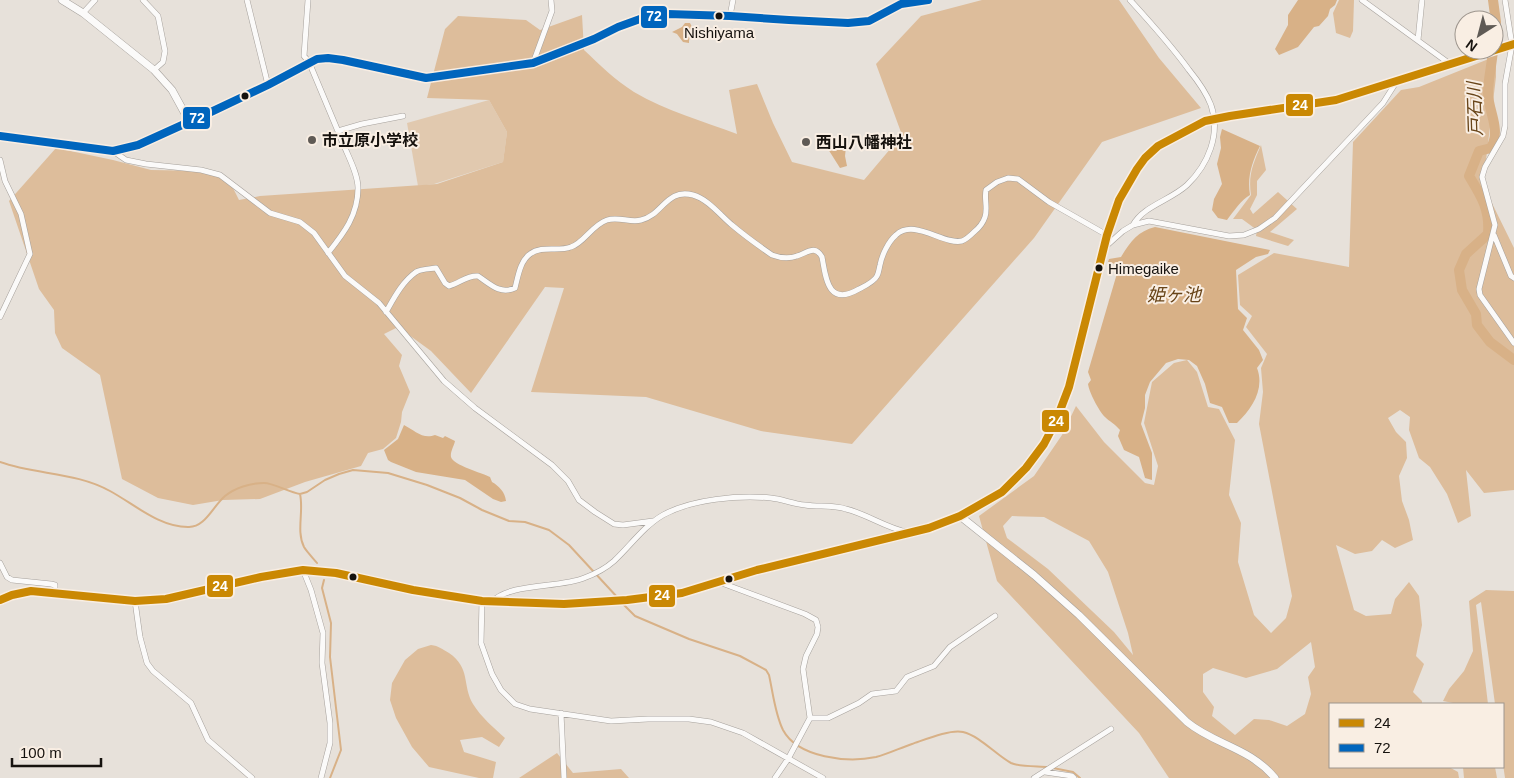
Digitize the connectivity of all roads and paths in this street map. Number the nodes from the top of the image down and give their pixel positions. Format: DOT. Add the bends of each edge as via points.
graph roads {
  1 [pos="62,0"];
  2 [pos="95,0"];
  3 [pos="143,0"];
  4 [pos="248,0"];
  5 [pos="308,0"];
  6 [pos="551,0"];
  7 [pos="733,0"];
  8 [pos="928,0"];
  9 [pos="1130,0"];
  10 [pos="1362,0"];
  11 [pos="1422,0"];
  12 [pos="1505,0"];
  13 [pos="83,13"];
  14 [pos="730,16"];
  15 [pos="1418,40"];
  16 [pos="1511,45"];
  17 [pos="309,62"];
  18 [pos="533,63"];
  19 [pos="1450,64"];
  20 [pos="154,70"];
  21 [pos="1397,81"];
  22 [pos="268,85"];
  23 [pos="403,116"];
  24 [pos="1214,119"];
  25 [pos="189,121"];
  26 [pos="338,131"];
  27 [pos="0,136"];
  28 [pos="113,152"];
  29 [pos="0,160"];
  30 [pos="1133,225"];
  31 [pos="1107,235"];
  32 [pos="1494,235"];
  33 [pos="1104,248"];
  34 [pos="328,253"];
  35 [pos="1514,278"];
  36 [pos="386,312"];
  37 [pos="0,317"];
  38 [pos="1514,343"];
  39 [pos="960,516"];
  40 [pos="653,521"];
  41 [pos="909,533"];
  42 [pos="0,563"];
  43 [pos="303,570"];
  44 [pos="719,582"];
  45 [pos="55,592"];
  46 [pos="0,600"];
  47 [pos="135,601"];
  48 [pos="482,601"];
  49 [pos="493,601"];
  50 [pos="995,616"];
  51 [pos="561,713"];
  52 [pos="810,718"];
  53 [pos="1111,729"];
  54 [pos="788,759"];
  55 [pos="1044,772"];
  56 [pos="252,778"];
  57 [pos="321,778"];
  58 [pos="564,778"];
  59 [pos="775,778"];
  60 [pos="823,778"];
  61 [pos="1034,778"];
  62 [pos="1074,778"];
  63 [pos="1275,778"];
  1 -- 13 [label="main road"];
  2 -- 13 [label="street"];
  3 -- 20 [label="street" via="158,16 165,52 163,62"];
  4 -- 22 [label="street"];
  5 -- 17 [label="street" via="304,56"];
  6 -- 18 [label="street" via="552,11"];
  7 -- 14 [label="street"];
  8 -- 14 [label="main road" via="900,4 869,21"];
  9 -- 24 [label="street" via="1171,44 1203,88"];
  10 -- 15 [label="street"];
  11 -- 15 [label="street"];
  12 -- 16 [label="street"];
  13 -- 20 [label="main road"];
  14 -- 18 [label="main road" via="668,14 640,19"];
  15 -- 19 [label="street"];
  16 -- 19 [label="main road"];
  16 -- 32 [label="street" via="1505,84 1503,136 1482,177 1495,225"];
  17 -- 18 [label="main road" via="336,59 426,78"];
  17 -- 22 [label="main road"];
  17 -- 26 [label="street"];
  19 -- 21 [label="main road"];
  20 -- 25 [label="main road" via="172,90"];
  21 -- 24 [label="main road" via="1336,100"];
  21 -- 30 [label="street" via="1383,103 1275,218 1259,229 1229,236 1149,221"];
  22 -- 25 [label="main road"];
  23 -- 26 [label="street"];
  24 -- 30 [label="street" via="1214,142 1200,169 1188,184 1137,218"];
  24 -- 31 [label="main road" via="1171,138 1144,158 1119,200"];
  25 -- 28 [label="main road" via="138,145"];
  26 -- 34 [label="street" via="358,190 350,224"];
  27 -- 28 [label="main road"];
  28 -- 34 [label="street" via="126,160 220,175 270,213 300,222 314,233"];
  29 -- 37 [label="street" via="5,181 21,214 30,254"];
  30 -- 33 [label="street"];
  31 -- 33 [label="main road"];
  31 -- 36 [label="street" via="1048,202 1018,180 1008,178 986,190 986,217 966,239 955,241 904,230 896,234 884,252 875,279 851,294 842,295 830,289 822,256 815,250 787,258 772,256 701,198 676,194 654,214 642,220 606,220 575,246 532,252 520,269 515,288 509,291 500,290 478,276 449,286 436,268 424,269 406,282"];
  32 -- 35 [label="street"];
  32 -- 38 [label="street" via="1480,295"];
  33 -- 39 [label="main road" via="1069,387 1044,444 1002,492"];
  34 -- 36 [label="street" via="345,276"];
  36 -- 40 [label="street" via="453,390 552,465 579,500 614,524"];
  39 -- 41 [label="main road"];
  39 -- 63 [label="main road" via="1079,615 1196,730 1249,756 1266,767"];
  40 -- 41 [label="street" via="687,504 773,498 795,504 847,509"];
  40 -- 49 [label="street" via="601,571 582,579 509,591"];
  41 -- 44 [label="main road"];
  42 -- 45 [label="street" via="12,580 51,584"];
  43 -- 47 [label="main road" via="166,599"];
  43 -- 48 [label="main road" via="336,573"];
  43 -- 57 [label="street" via="323,632 322,664 330,743"];
  44 -- 49 [label="main road" via="682,593 627,600 564,604"];
  44 -- 52 [label="street" via="816,620 817,634 803,669"];
  45 -- 46 [label="main road" via="31,591"];
  45 -- 47 [label="main road"];
  47 -- 56 [label="street" via="147,663 191,703 208,740"];
  48 -- 49 [label="main road"];
  48 -- 51 [label="street" via="481,643 501,690 521,706"];
  50 -- 52 [label="street" via="950,647 934,666 907,677 896,691 872,694 828,718"];
  51 -- 54 [label="street" via="611,721 648,718 711,722 743,733"];
  51 -- 58 [label="street"];
  52 -- 54 [label="street"];
  53 -- 55 [label="street"];
  54 -- 59 [label="street"];
  54 -- 60 [label="street"];
  55 -- 61 [label="street"];
  55 -- 62 [label="street"];
}
